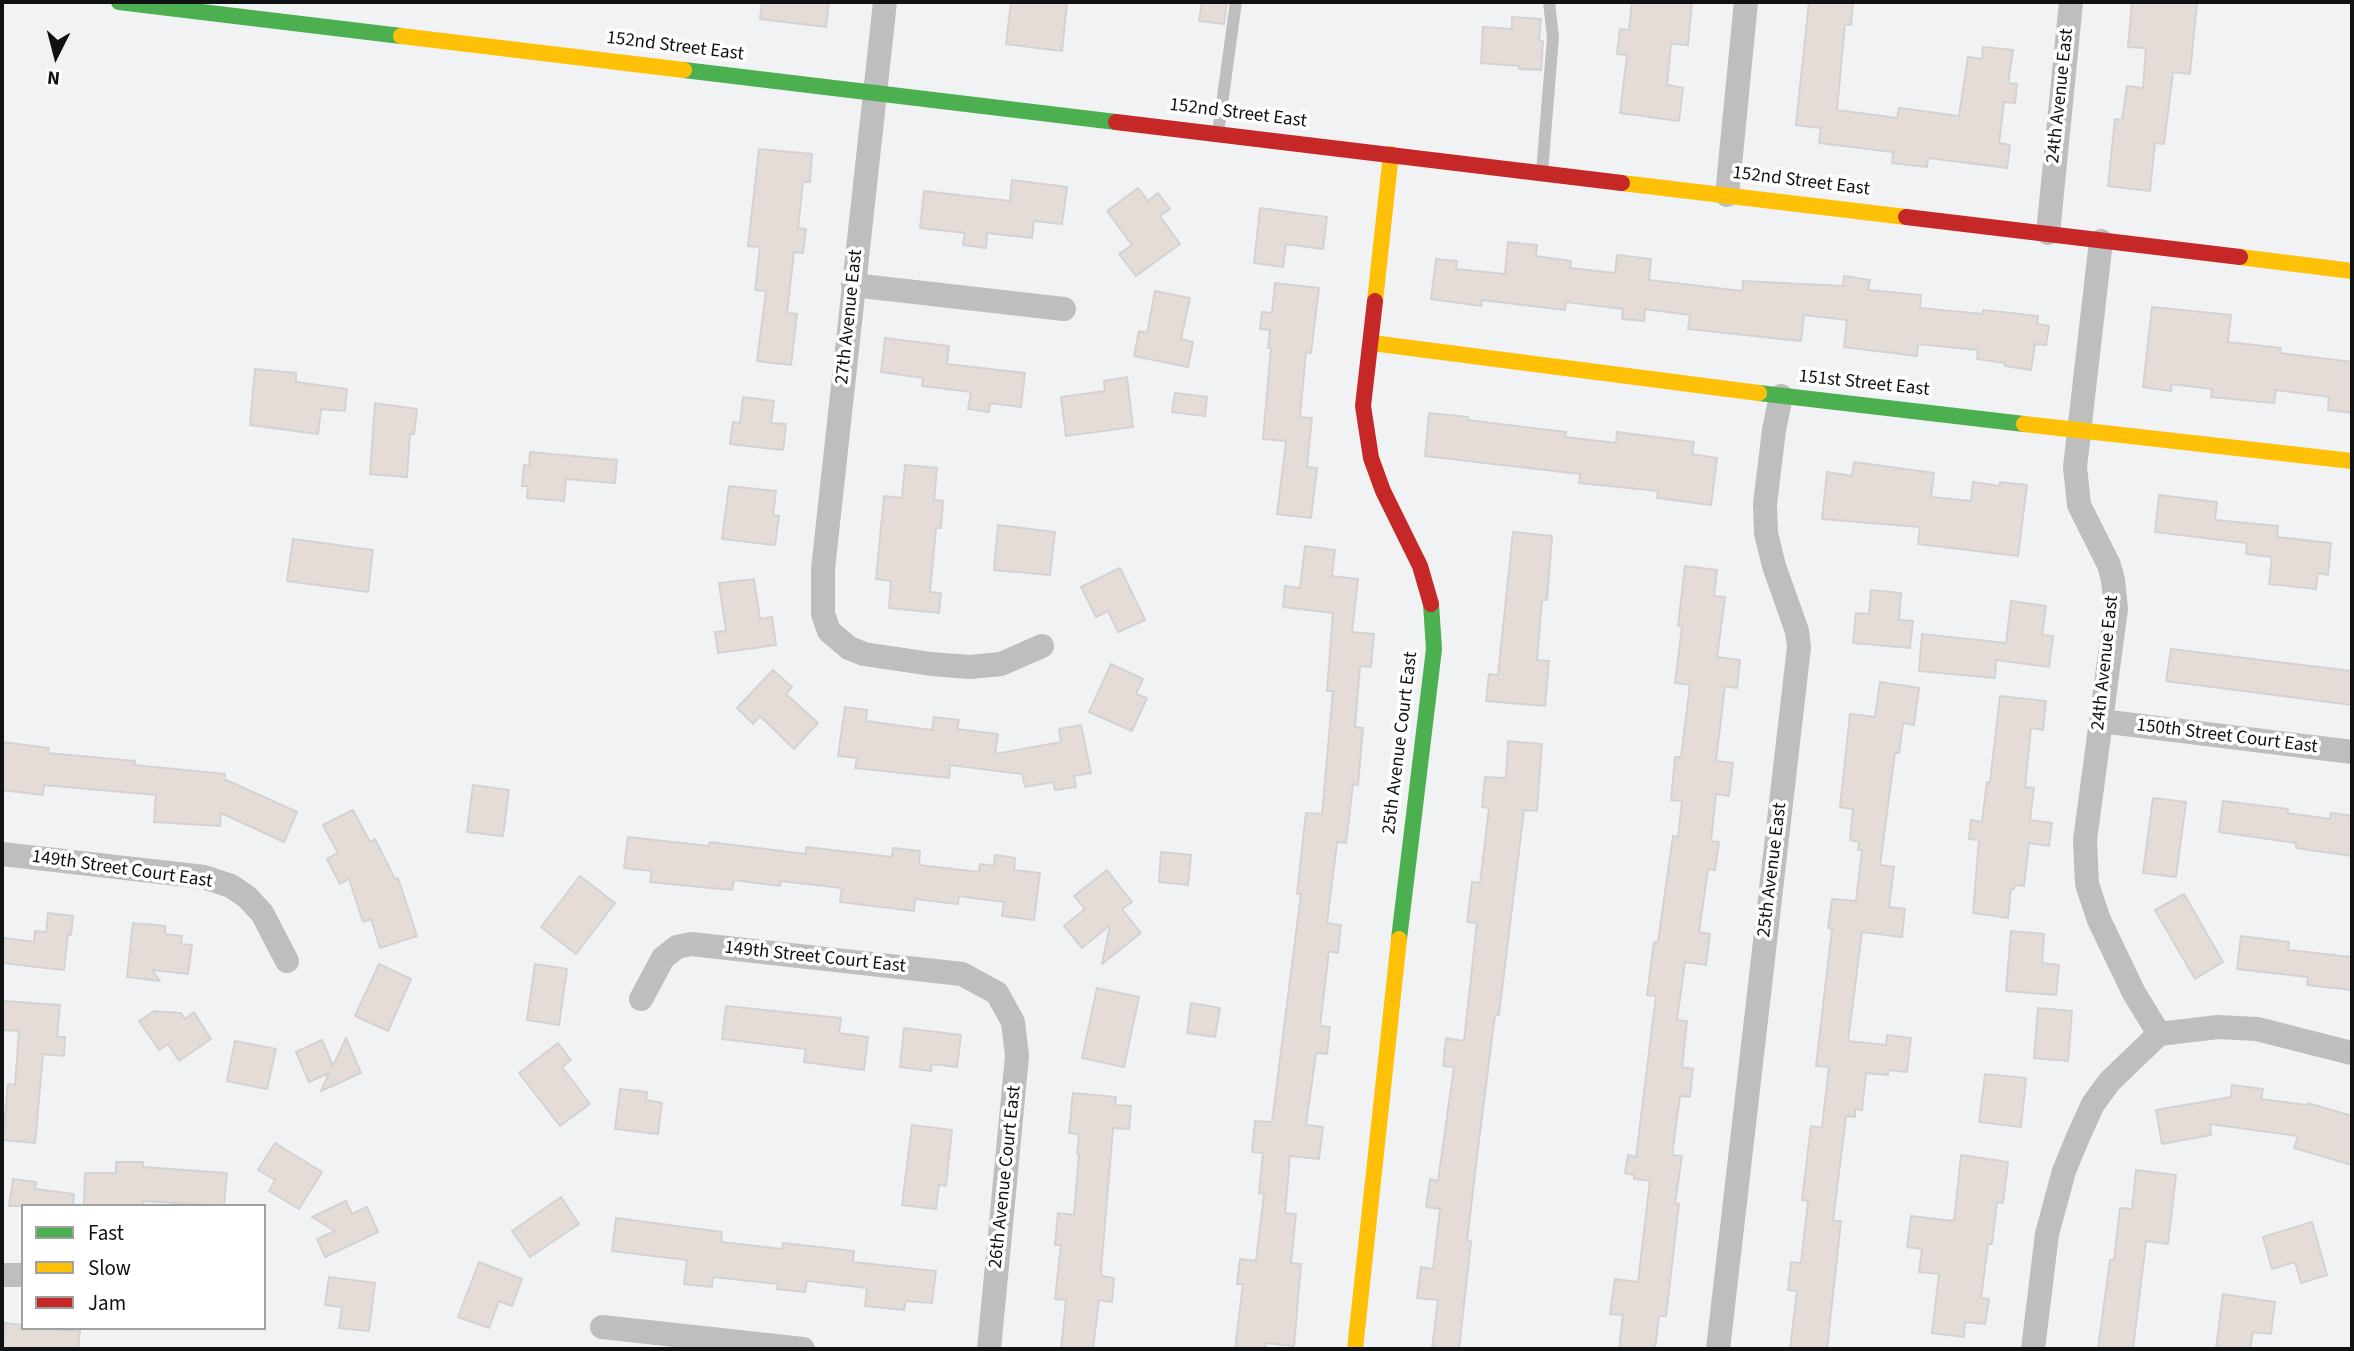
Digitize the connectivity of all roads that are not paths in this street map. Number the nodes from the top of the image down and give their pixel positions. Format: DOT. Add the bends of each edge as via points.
graph roads {
  1 [pos="119,2"];
  2 [pos="885,2"];
  3 [pos="1236,2"];
  4 [pos="1549,2"];
  5 [pos="1746,2"];
  6 [pos="2071,2"];
  7 [pos="875,92"];
  8 [pos="1218,133"];
  9 [pos="1391,154"];
  10 [pos="1541,172"];
  11 [pos="1727,195"];
  12 [pos="2048,233"];
  13 [pos="2101,241"];
  14 [pos="2352,271"];
  15 [pos="853,285"];
  16 [pos="1064,309"];
  17 [pos="1372,343"];
  18 [pos="1781,396"];
  19 [pos="2078,429"];
  20 [pos="2352,461"];
  21 [pos="1042,646"];
  22 [pos="2101,721"];
  23 [pos="2352,752"];
  24 [pos="2,854"];
  25 [pos="287,961"];
  26 [pos="641,999"];
  27 [pos="1005,1007"];
  28 [pos="2159,1034"];
  29 [pos="2352,1053"];
  30 [pos="2,1275"];
  31 [pos="21,1275"];
  32 [pos="602,1327"];
  33 [pos="803,1349"];
  34 [pos="989,1349"];
  35 [pos="1355,1349"];
  36 [pos="1718,1349"];
  37 [pos="2033,1349"];
  1 -- 7 [label="main road, 152nd Street East"];
  2 -- 7 [label="street, 27th Avenue East"];
  3 -- 8 [label="lane"];
  4 -- 10 [label="lane" via="1553,37"];
  5 -- 11 [label="street"];
  6 -- 12 [label="street, 24th Avenue East"];
  7 -- 8 [label="main road, 152nd Street East"];
  7 -- 15 [label="street, 27th Avenue East"];
  8 -- 9 [label="main road, 152nd Street East"];
  9 -- 10 [label="main road, 152nd Street East"];
  9 -- 17 [label="main road, 25th Avenue Court East"];
  10 -- 11 [label="main road, 152nd Street East"];
  11 -- 12 [label="main road, 152nd Street East"];
  12 -- 13 [label="main road, 152nd Street East"];
  13 -- 14 [label="main road, 152nd Street East"];
  13 -- 19 [label="street, 24th Avenue East"];
  15 -- 16 [label="street"];
  15 -- 21 [label="street, 27th Avenue East" via="823,569 823,614 829,631 864,654 970,667 1001,664"];
  17 -- 18 [label="main road, 151st Street East"];
  17 -- 35 [label="main road, 25th Avenue Court East" via="1363,406 1371,458 1382,491 1420,566 1432,606 1434,649"];
  18 -- 19 [label="main road, 151st Street East"];
  18 -- 36 [label="street, 25th Avenue East" via="1765,504 1766,533 1799,647"];
  19 -- 20 [label="main road, 151st Street East"];
  19 -- 22 [label="street, 24th Avenue East" via="2079,505 2109,565 2116,609"];
  22 -- 23 [label="street, 150th Street Court East"];
  22 -- 28 [label="street, 24th Avenue East" via="2085,840 2087,884 2128,981"];
  24 -- 25 [label="street, 149th Street Court East" via="204,877 232,886 262,913"];
  26 -- 27 [label="street, 149th Street Court East" via="663,958 677,947 691,944 962,974 997,993"];
  27 -- 34 [label="street, 26th Avenue Court East" via="1013,1022 1017,1056"];
  28 -- 29 [label="street" via="2218,1027 2257,1029"];
  28 -- 37 [label="street" via="2093,1104 2064,1171 2047,1234"];
  30 -- 31 [label="street"];
  32 -- 33 [label="street"];
}
